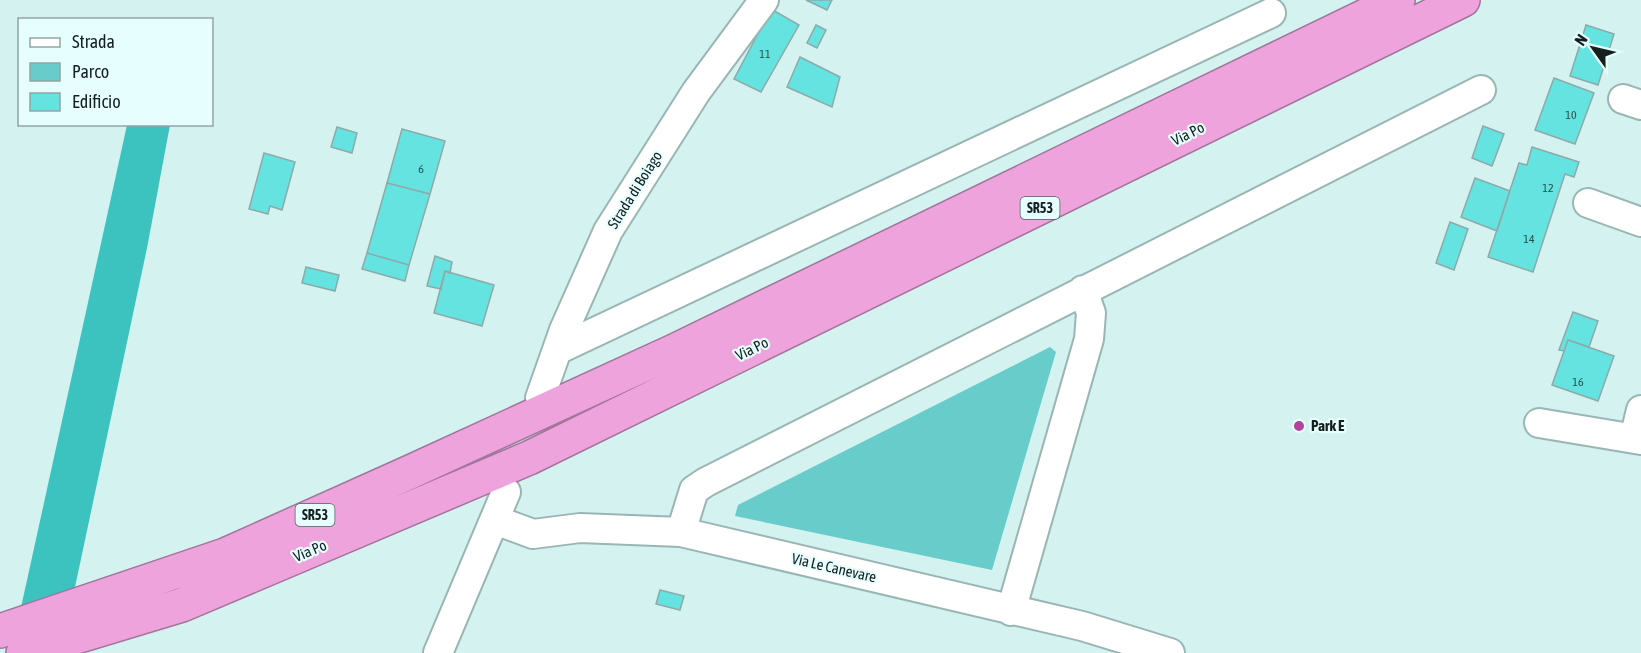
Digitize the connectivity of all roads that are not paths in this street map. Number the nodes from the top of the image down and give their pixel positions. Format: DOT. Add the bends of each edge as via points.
graph roads {
  1 [pos="764,0"];
  2 [pos="1398,0"];
  3 [pos="1463,0"];
  4 [pos="1270,13"];
  5 [pos="1481,90"];
  6 [pos="1588,203"];
  7 [pos="1641,222"];
  8 [pos="1083,290"];
  9 [pos="557,350"];
  10 [pos="540,398"];
  11 [pos="1641,410"];
  12 [pos="1539,423"];
  13 [pos="1638,440"];
  14 [pos="506,492"];
  15 [pos="495,520"];
  16 [pos="681,532"];
  17 [pos="1011,611"];
  18 [pos="0,631"];
  19 [pos="1106,643"];
  20 [pos="23,653"];
  21 [pos="438,653"];
  22 [pos="1170,653"];
  1 -- 9 [label="street, Strada di Boiago" via="696,92 608,231"];
  2 -- 18 [label="highway, Via Po / SR53" via="663,356 408,473 225,555"];
  3 -- 20 [label="highway, Via Po / SR53" via="529,458 182,605"];
  4 -- 9 [label="street"];
  5 -- 8 [label="street"];
  6 -- 7 [label="street"];
  8 -- 16 [label="street" via="706,482 694,490"];
  8 -- 17 [label="street" via="1091,313 1089,339"];
  9 -- 10 [label="street, Strada di Boiago"];
  11 -- 13 [label="street"];
  12 -- 13 [label="street"];
  14 -- 15 [label="street"];
  15 -- 16 [label="street, Via Le Canevare" via="533,534 580,528"];
  15 -- 21 [label="street"];
  16 -- 17 [label="street, Via Le Canevare"];
  17 -- 19 [label="street, Via Le Canevare"];
  19 -- 22 [label="street, Via Le Canevare"];
}
